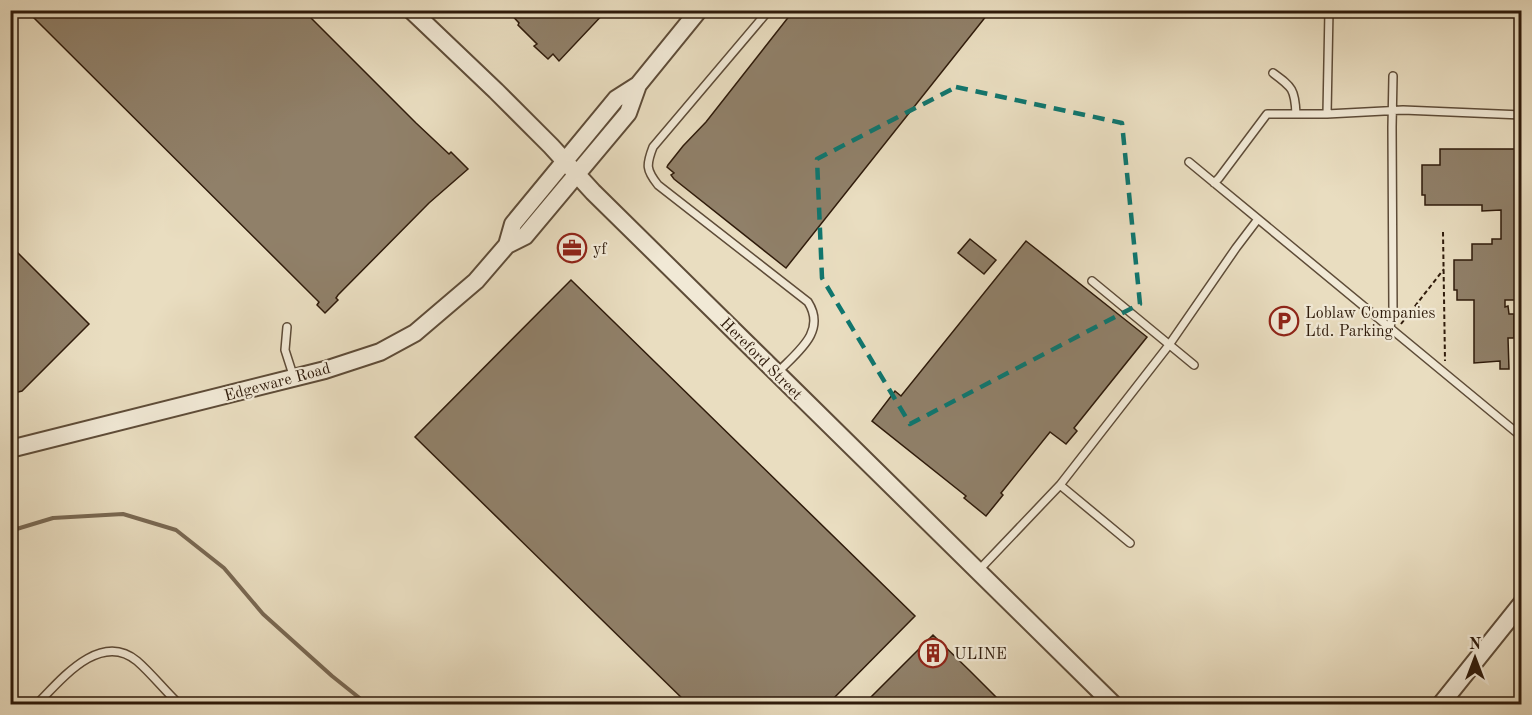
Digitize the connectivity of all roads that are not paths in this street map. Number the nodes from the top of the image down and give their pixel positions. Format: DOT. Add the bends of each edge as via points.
graph roads {
  1 [pos="411,10"];
  2 [pos="699,10"];
  3 [pos="1329,10"];
  4 [pos="764,12"];
  5 [pos="1273,74"];
  6 [pos="1393,76"];
  7 [pos="638,85"];
  8 [pos="1392,110"];
  9 [pos="1296,114"];
  10 [pos="1327,114"];
  11 [pos="1521,115"];
  12 [pos="565,162"];
  13 [pos="1189,162"];
  14 [pos="576,175"];
  15 [pos="1214,183"];
  16 [pos="1258,219"];
  17 [pos="507,245"];
  18 [pos="1092,281"];
  19 [pos="287,327"];
  20 [pos="1392,330"];
  21 [pos="1169,345"];
  22 [pos="1194,365"];
  23 [pos="777,373"];
  24 [pos="294,378"];
  25 [pos="1521,437"];
  26 [pos="10,449"];
  27 [pos="1060,485"];
  28 [pos="1130,543"];
  29 [pos="977,572"];
  30 [pos="1521,603"];
  31 [pos="37,705"];
  32 [pos="179,705"];
  33 [pos="1113,705"];
  34 [pos="1441,705"];
  1 -- 12 [label="street, Hereford Street"];
  2 -- 7 [label="street, Edgeware Road"];
  3 -- 10 [label="lane"];
  4 -- 23 [label="lane" via="653,147 648,160 649,173 658,185 808,302 815,313 808,339"];
  5 -- 9 [label="lane" via="1292,87"];
  6 -- 8 [label="lane"];
  7 -- 12 [label="street, Edgeware Road" via="616,99"];
  7 -- 14 [label="street, Edgeware Road" via="628,112"];
  8 -- 10 [label="lane"];
  8 -- 11 [label="lane"];
  8 -- 20 [label="lane"];
  9 -- 10 [label="lane"];
  9 -- 15 [label="lane" via="1267,114"];
  12 -- 14 [label="street, Hereford Street"];
  12 -- 17 [label="street, Edgeware Road" via="513,225"];
  13 -- 15 [label="lane"];
  14 -- 17 [label="street, Edgeware Road" via="525,236"];
  14 -- 23 [label="street, Hereford Street"];
  15 -- 16 [label="lane"];
  16 -- 20 [label="lane"];
  16 -- 21 [label="lane"];
  17 -- 24 [label="street, Edgeware Road" via="476,281 415,333 380,352"];
  18 -- 21 [label="lane"];
  19 -- 24 [label="lane" via="285,350"];
  20 -- 25 [label="lane"];
  21 -- 22 [label="lane"];
  21 -- 27 [label="lane"];
  23 -- 29 [label="street, Hereford Street"];
  24 -- 26 [label="street, Edgeware Road"];
  27 -- 28 [label="lane"];
  27 -- 29 [label="lane"];
  29 -- 33 [label="street, Hereford Street"];
  30 -- 34 [label="street"];
  31 -- 32 [label="lane" via="74,666 106,652 118,652 135,660"];
}
